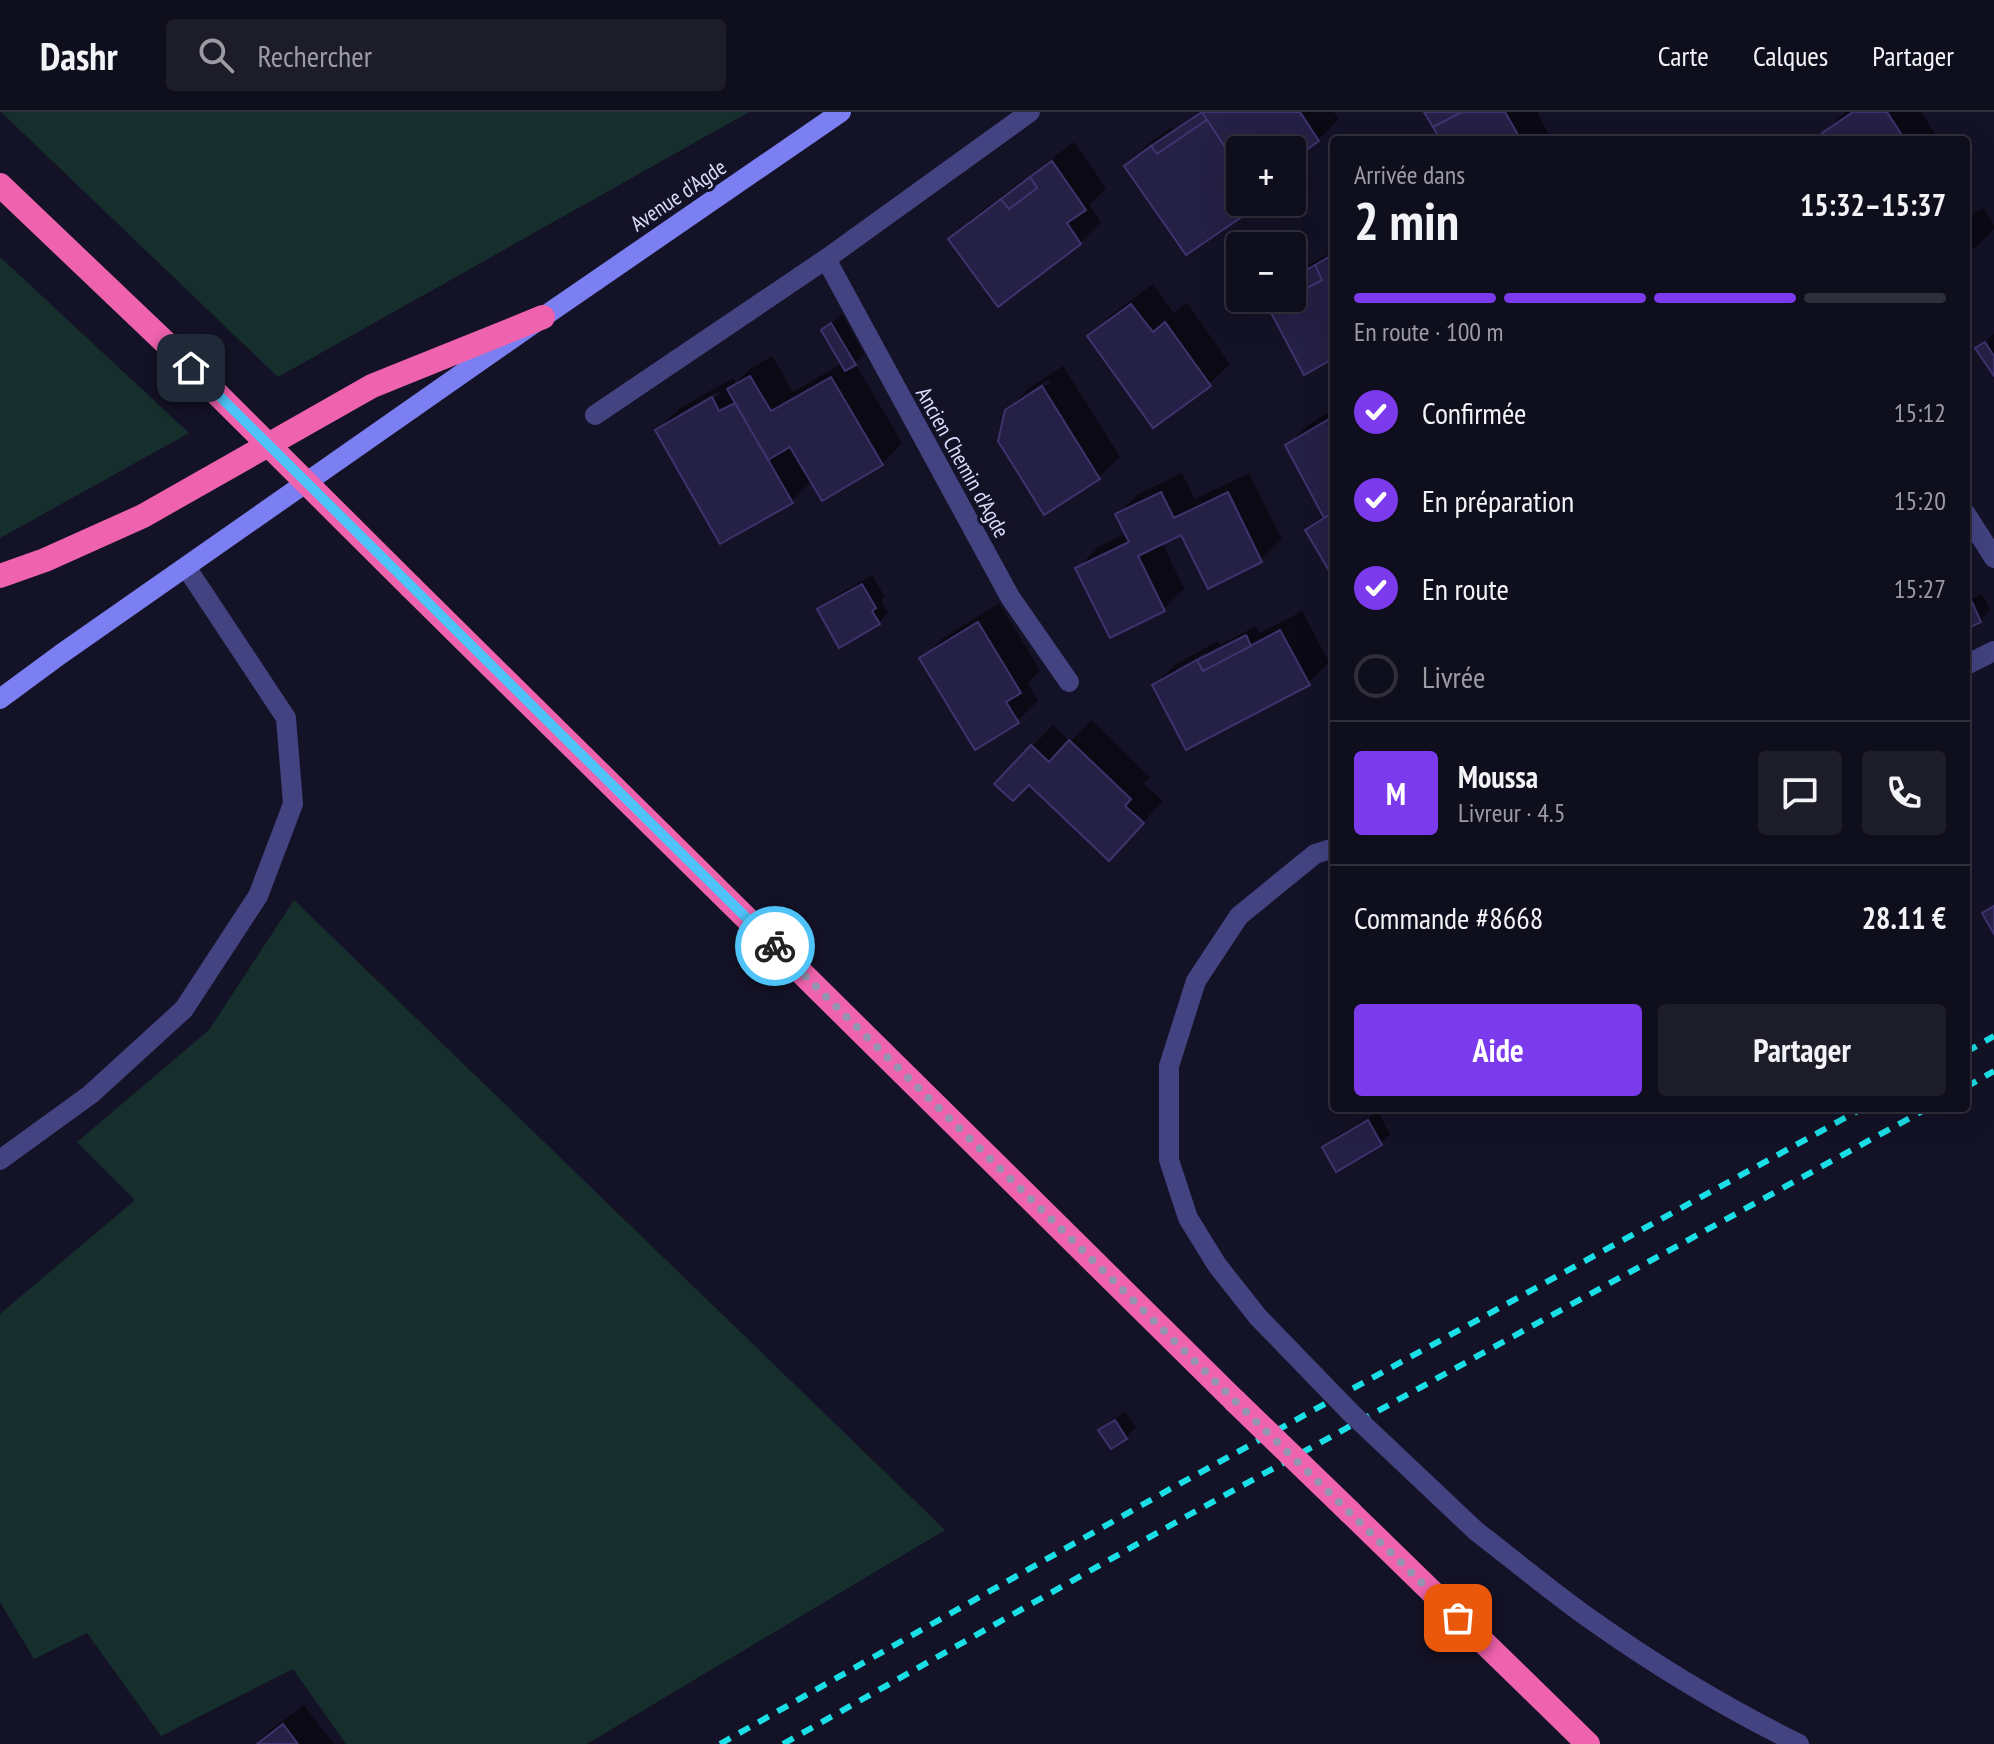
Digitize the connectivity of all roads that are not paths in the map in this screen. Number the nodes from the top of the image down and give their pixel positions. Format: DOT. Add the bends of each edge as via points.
graph roads {
  1 [pos="841,112"];
  2 [pos="1030,112"];
  3 [pos="0,185"];
  4 [pos="826,259"];
  5 [pos="543,317"];
  6 [pos="595,415"];
  7 [pos="1970,520"];
  8 [pos="1994,558"];
  9 [pos="186,567"];
  10 [pos="0,576"];
  11 [pos="1994,651"];
  12 [pos="1970,663"];
  13 [pos="1069,682"];
  14 [pos="0,699"];
  15 [pos="1330,849"];
  16 [pos="0,1160"];
  17 [pos="1588,1744"];
  18 [pos="1799,1744"];
  1 -- 5 [label="main road, Avenue d'Agde"];
  2 -- 4 [label="street"];
  3 -- 17 [label="highway, bridge"];
  4 -- 6 [label="street"];
  4 -- 13 [label="street, Ancien Chemin d'Agde" via="1010,597"];
  5 -- 9 [label="main road, Avenue d'Agde"];
  5 -- 10 [label="highway" via="372,386 143,516"];
  7 -- 8 [label="street"];
  9 -- 14 [label="main road, Avenue d'Agde"];
  9 -- 16 [label="street" via="286,718 293,804 258,896 184,1009 91,1094"];
  11 -- 12 [label="street"];
  15 -- 18 [label="street, bridge" via="1315,854 1239,916 1196,981 1169,1066 1169,1160 1188,1218 1258,1317 1476,1531 1593,1621 1685,1682"];
}
